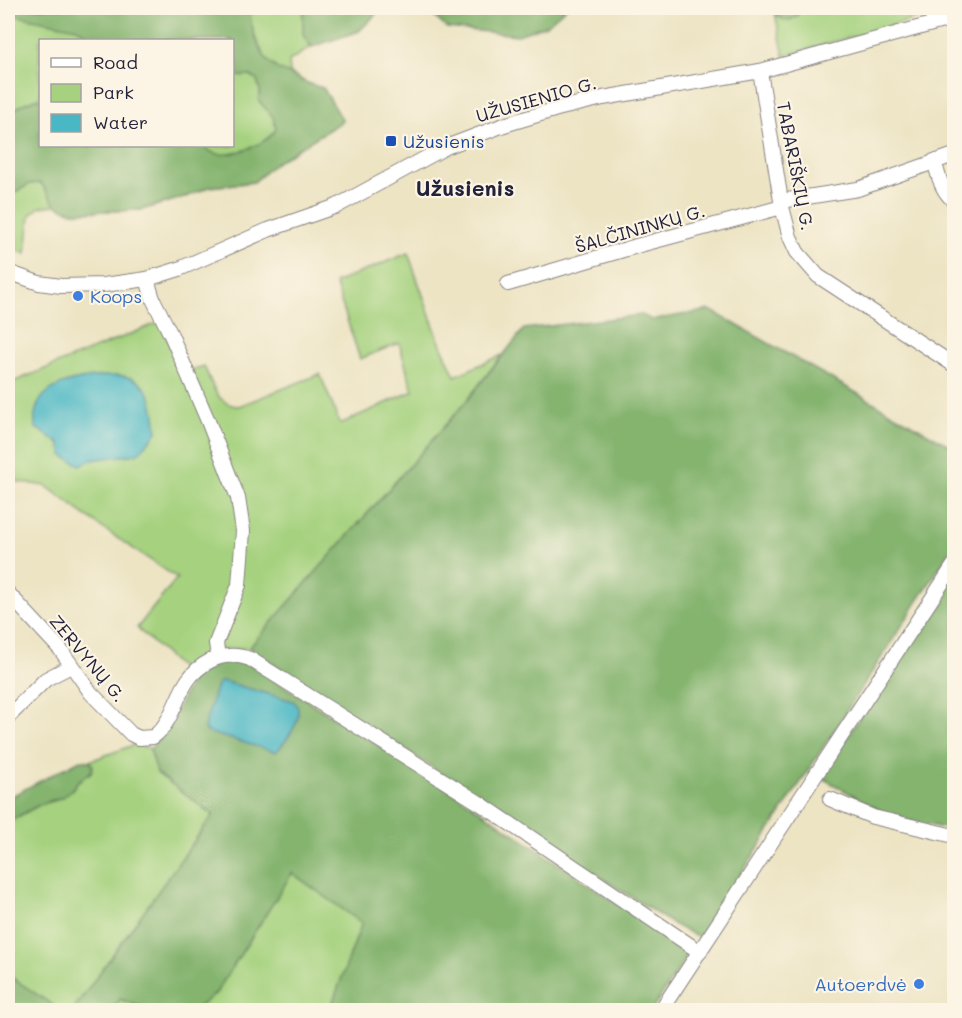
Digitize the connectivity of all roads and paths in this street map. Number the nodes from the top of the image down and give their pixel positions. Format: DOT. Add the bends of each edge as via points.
graph roads {
  1 [pos="954,18"];
  2 [pos="760,71"];
  3 [pos="954,155"];
  4 [pos="934,161"];
  5 [pos="954,201"];
  6 [pos="782,204"];
  7 [pos="8,272"];
  8 [pos="147,279"];
  9 [pos="508,284"];
  10 [pos="954,365"];
  11 [pos="954,565"];
  12 [pos="8,593"];
  13 [pos="213,660"];
  14 [pos="71,666"];
  15 [pos="8,717"];
  16 [pos="830,799"];
  17 [pos="954,836"];
  18 [pos="700,952"];
  19 [pos="661,1011"];
  1 -- 2 [label="street, UŽUSIENIO G."];
  2 -- 6 [label="street, TABARIŠKIŲ G."];
  2 -- 8 [label="street, UŽUSIENIO G." via="603,98 504,124 446,147 337,206 268,230 179,270"];
  3 -- 4 [label="street, ŠALČININKŲ G."];
  4 -- 5 [label="street" via="941,186"];
  4 -- 6 [label="street, ŠALČININKŲ G." via="858,189"];
  6 -- 9 [label="street, ŠALČININKŲ G."];
  6 -- 10 [label="street, TABARIŠKIŲ G." via="797,252 818,276"];
  7 -- 8 [label="street, UŽUSIENIO G." via="61,286"];
  8 -- 13 [label="street" via="238,498 243,531 239,585"];
  11 -- 18 [label="street"];
  12 -- 14 [label="street, ZERVYNŲ G."];
  13 -- 14 [label="street, ZERVYNŲ G." via="187,679 160,732 146,739 131,734 117,721"];
  13 -- 18 [label="street" via="231,654 250,659 481,804"];
  14 -- 15 [label="street" via="46,680"];
  16 -- 17 [label="street" via="873,817"];
  18 -- 19 [label="street"];
}
